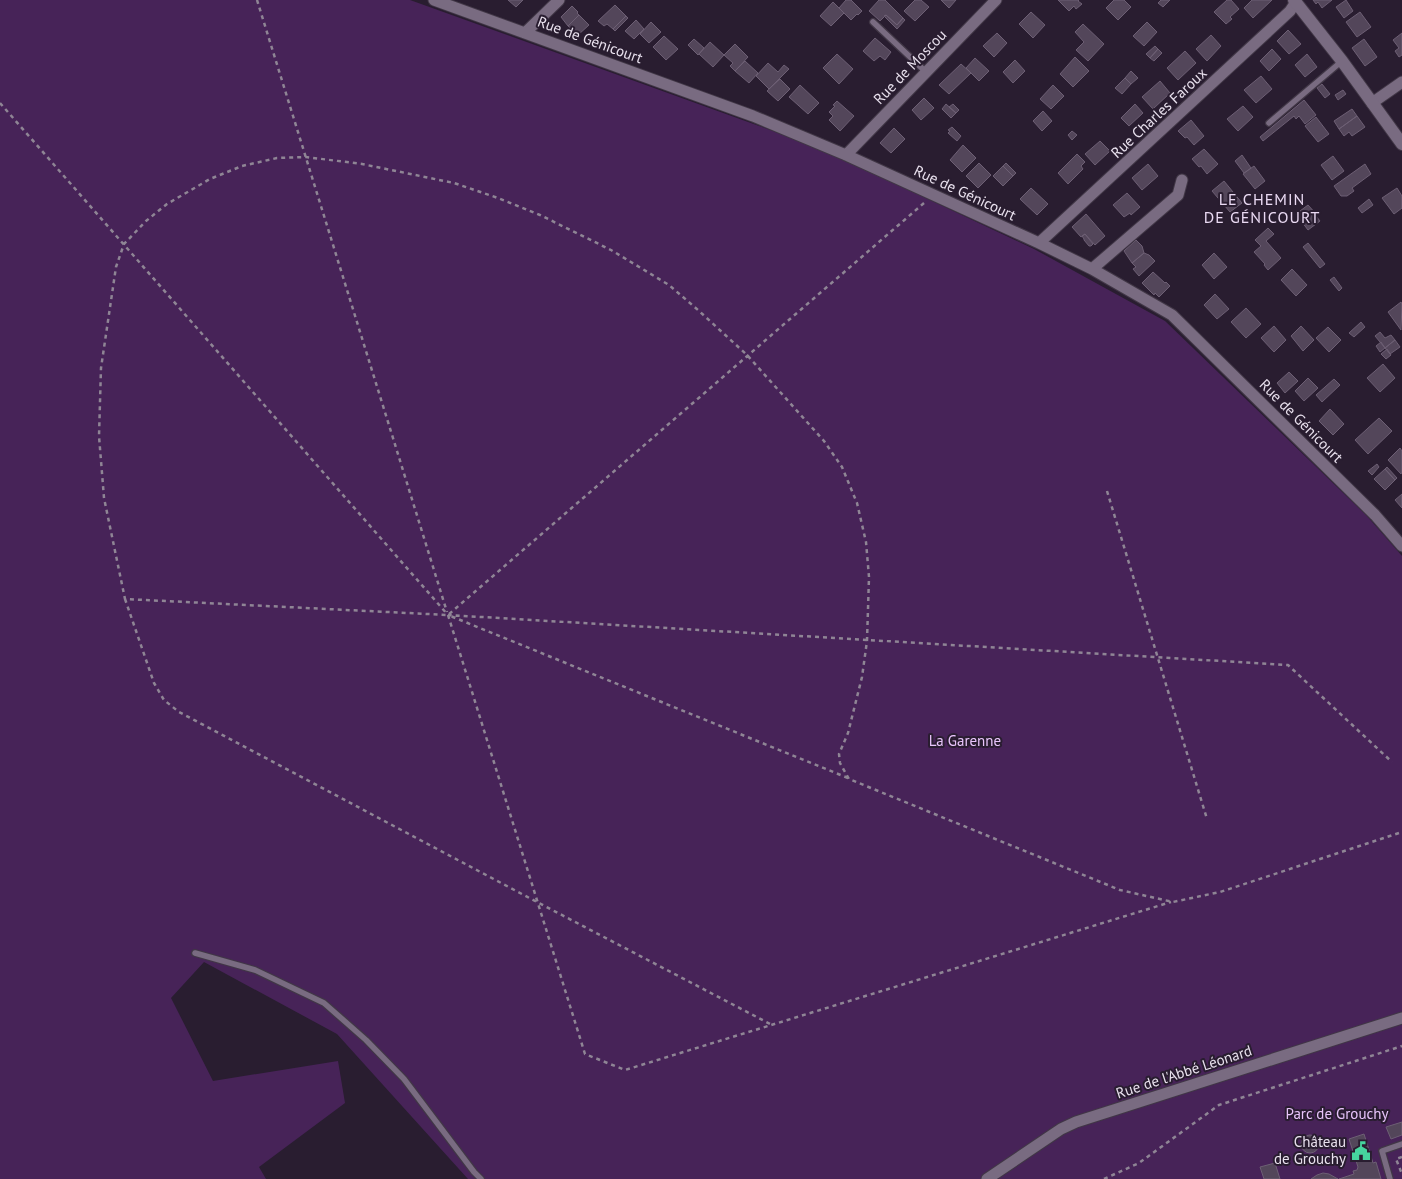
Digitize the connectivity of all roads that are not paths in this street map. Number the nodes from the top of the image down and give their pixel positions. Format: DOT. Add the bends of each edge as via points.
graph roads {
  1 [pos="434,0"];
  2 [pos="558,0"];
  3 [pos="996,0"];
  4 [pos="1295,1"];
  5 [pos="873,22"];
  6 [pos="526,32"];
  7 [pos="1342,62"];
  8 [pos="926,72"];
  9 [pos="1402,82"];
  10 [pos="1372,103"];
  11 [pos="1269,123"];
  12 [pos="1402,144"];
  13 [pos="846,155"];
  14 [pos="1182,180"];
  15 [pos="1039,243"];
  16 [pos="1092,269"];
  17 [pos="1402,546"];
  18 [pos="195,953"];
  19 [pos="1402,1018"];
  20 [pos="1402,1144"];
  21 [pos="481,1179"];
  22 [pos="987,1179"];
  23 [pos="1390,1179"];
  1 -- 6 [label="street, Rue de Génicourt"];
  2 -- 6 [label="street"];
  3 -- 8 [label="street, Rue de Moscou"];
  4 -- 7 [label="street"];
  4 -- 15 [label="street, Rue Charles Faroux" via="1290,12"];
  5 -- 8 [label="lane"];
  6 -- 13 [label="street, Rue de Génicourt" via="753,116"];
  7 -- 10 [label="street"];
  7 -- 11 [label="lane"];
  8 -- 13 [label="street, Rue de Moscou"];
  9 -- 10 [label="street"];
  10 -- 12 [label="street"];
  13 -- 15 [label="street, Rue de Génicourt"];
  14 -- 16 [label="street" via="1178,195"];
  15 -- 16 [label="street, Rue de Génicourt"];
  16 -- 17 [label="street, Rue de Génicourt" via="1172,315 1375,515"];
  18 -- 21 [label="lane" via="255,970 324,1003 404,1079"];
  19 -- 22 [label="street, Rue de l'Abbé Léonard" via="1076,1122"];
  20 -- 23 [label="lane" via="1382,1151"];
}
